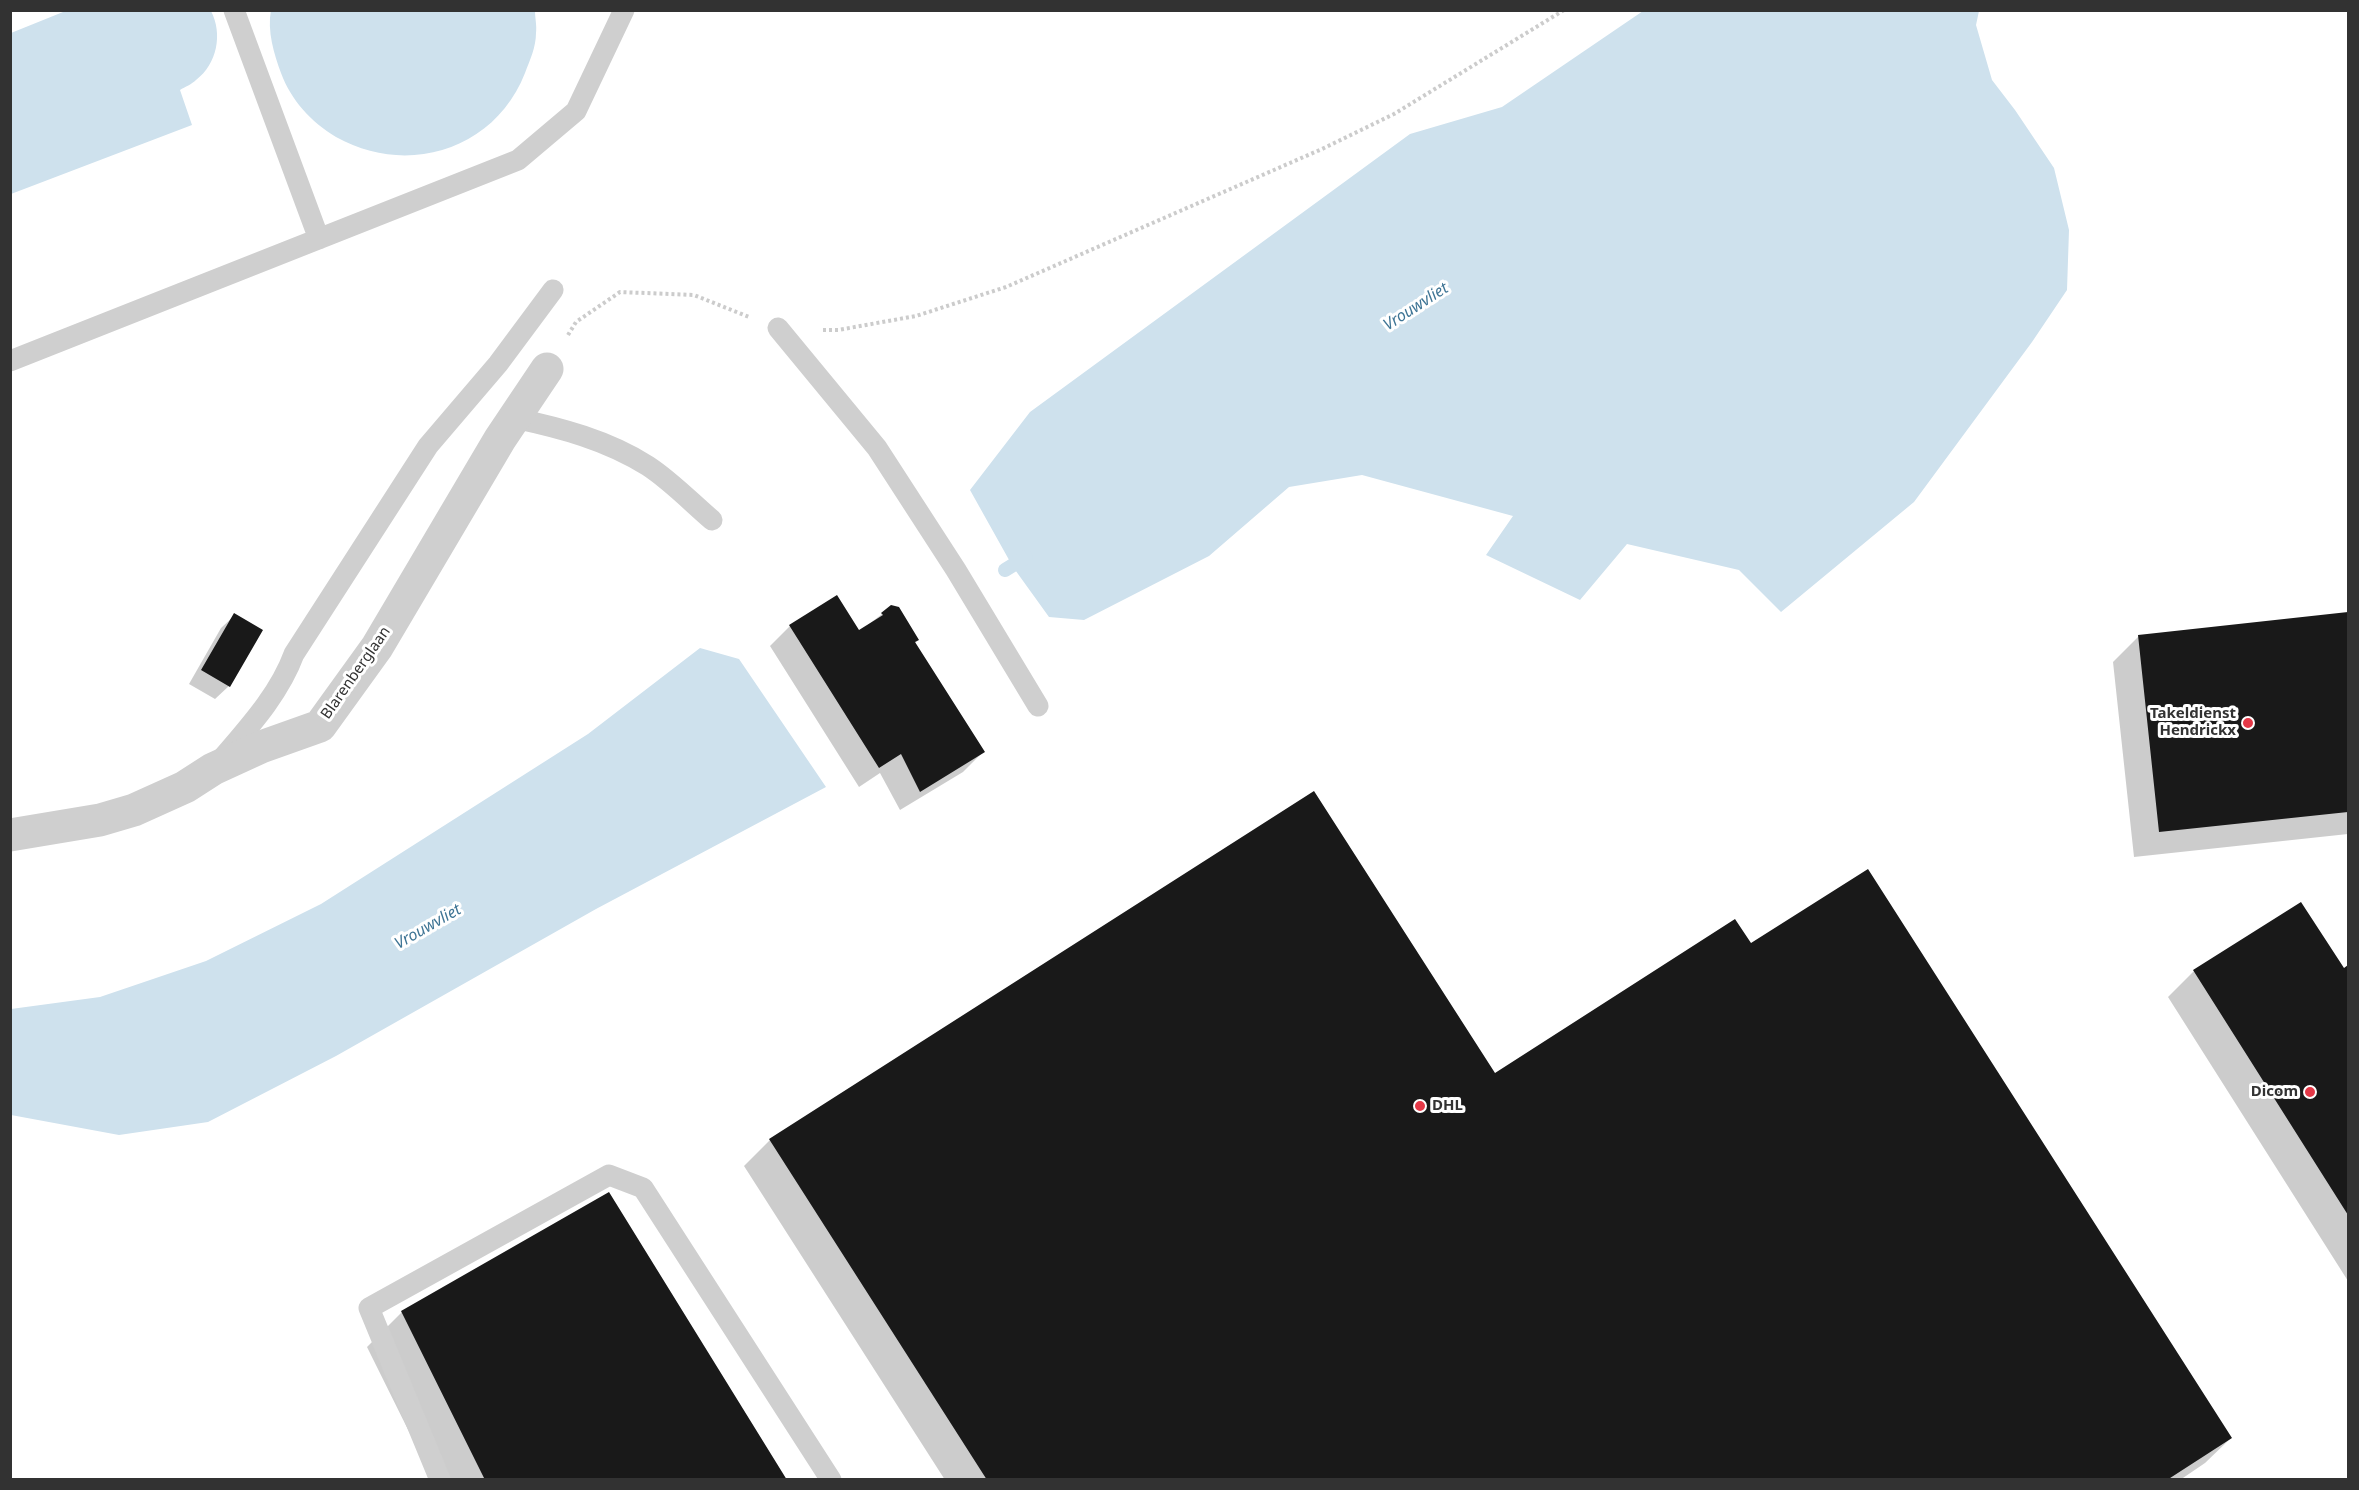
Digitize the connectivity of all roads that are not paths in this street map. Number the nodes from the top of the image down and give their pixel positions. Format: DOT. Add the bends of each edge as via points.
graph roads {
  1 [pos="234,10"];
  2 [pos="624,10"];
  3 [pos="319,239"];
  4 [pos="553,290"];
  5 [pos="778,328"];
  6 [pos="10,362"];
  7 [pos="547,369"];
  8 [pos="514,418"];
  9 [pos="712,520"];
  10 [pos="1038,706"];
  11 [pos="213,769"];
  12 [pos="10,835"];
  13 [pos="440,1479"];
  14 [pos="831,1479"];
  1 -- 3 [label="lane"];
  2 -- 3 [label="lane" via="576,111 518,160"];
  3 -- 6 [label="lane"];
  4 -- 11 [label="lane" via="498,364 428,446 294,654 287,674"];
  5 -- 10 [label="lane" via="877,448"];
  7 -- 8 [label="street, Blarenberglaan"];
  8 -- 9 [label="lane" via="562,428 650,467"];
  8 -- 11 [label="street, Blarenberglaan" via="376,647 320,726"];
  11 -- 12 [label="street, Blarenberglaan" via="185,787 134,810 100,820"];
  13 -- 14 [label="lane" via="369,1308 609,1175 643,1188"];
}
